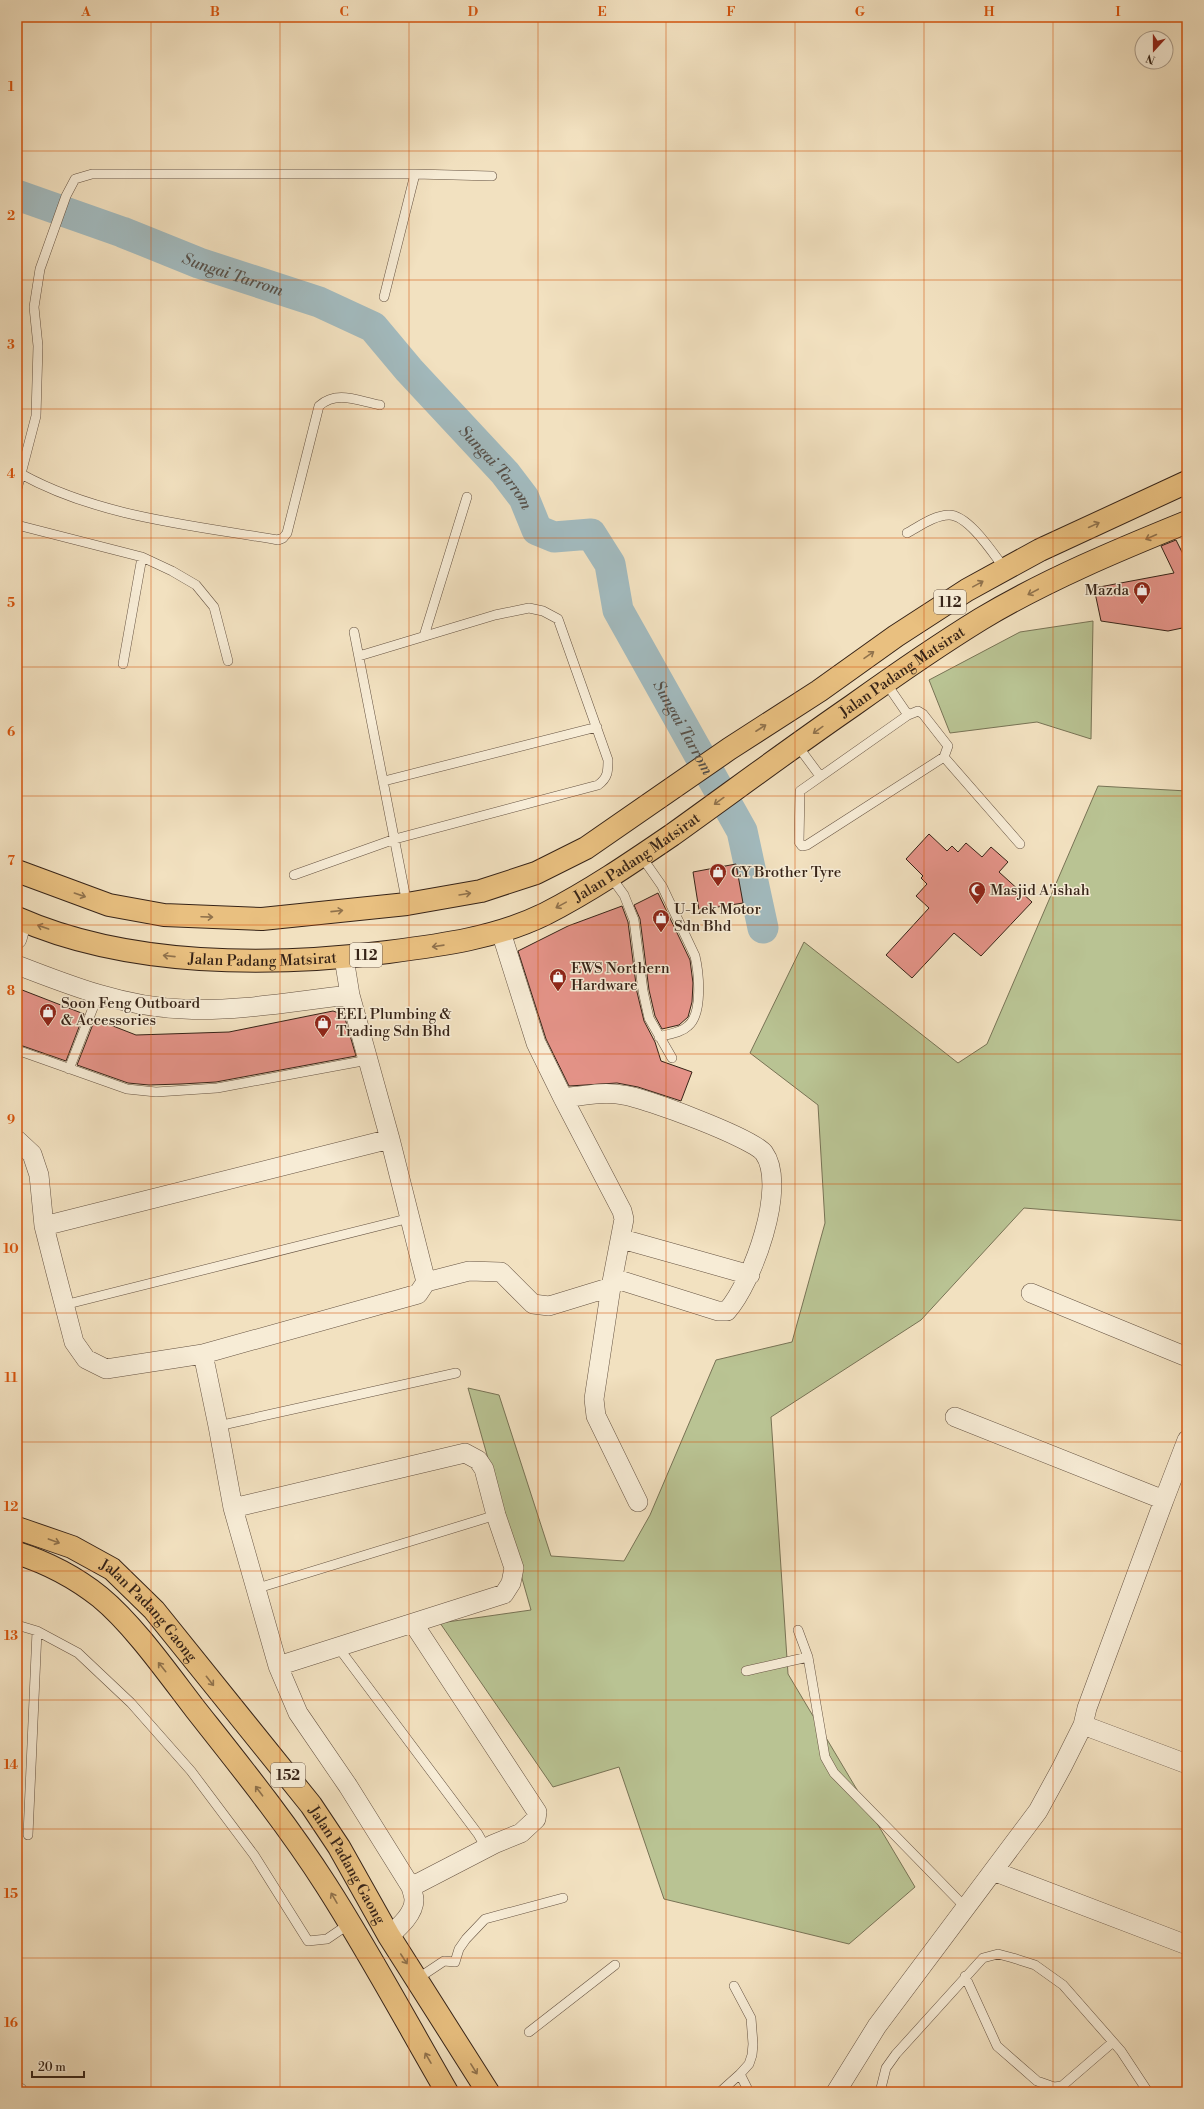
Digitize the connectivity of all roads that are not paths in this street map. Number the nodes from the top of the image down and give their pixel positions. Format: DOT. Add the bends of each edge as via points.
graph roads {
  1 [pos="415,174"];
  2 [pos="492,176"];
  3 [pos="384,297"];
  4 [pos="380,406"];
  5 [pos="21,474"];
  6 [pos="1187,482"];
  7 [pos="17,488"];
  8 [pos="467,497"];
  9 [pos="1187,522"];
  10 [pos="17,525"];
  11 [pos="907,533"];
  12 [pos="142,557"];
  13 [pos="1005,570"];
  14 [pos="354,632"];
  15 [pos="424,636"];
  16 [pos="359,656"];
  17 [pos="228,661"];
  18 [pos="123,664"];
  19 [pos="886,683"];
  20 [pos="908,715"];
  21 [pos="596,727"];
  22 [pos="797,745"];
  23 [pos="944,757"];
  24 [pos="820,776"];
  25 [pos="384,781"];
  26 [pos="395,839"];
  27 [pos="1020,844"];
  28 [pos="641,856"];
  29 [pos="17,871"];
  30 [pos="294,875"];
  31 [pos="611,877"];
  32 [pos="406,904"];
  33 [pos="19,926"];
  34 [pos="501,932"];
  35 [pos="344,958"];
  36 [pos="17,966"];
  37 [pos="98,995"];
  38 [pos="350,995"];
  39 [pos="659,1037"];
  40 [pos="17,1050"];
  41 [pos="672,1058"];
  42 [pos="368,1060"];
  43 [pos="70,1069"];
  44 [pos="563,1098"];
  45 [pos="390,1139"];
  46 [pos="17,1140"];
  47 [pos="410,1218"];
  48 [pos="44,1226"];
  49 [pos="622,1239"];
  50 [pos="750,1275"];
  51 [pos="426,1282"];
  52 [pos="612,1283"];
  53 [pos="1031,1293"];
  54 [pos="64,1305"];
  55 [pos="203,1354"];
  56 [pos="1187,1357"];
  57 [pos="456,1373"];
  58 [pos="956,1418"];
  59 [pos="218,1426"];
  60 [pos="1187,1440"];
  61 [pos="1164,1500"];
  62 [pos="638,1502"];
  63 [pos="233,1508"];
  64 [pos="496,1514"];
  65 [pos="17,1528"];
  66 [pos="17,1553"];
  67 [pos="255,1589"];
  68 [pos="413,1623"];
  69 [pos="17,1625"];
  70 [pos="798,1630"];
  71 [pos="37,1631"];
  72 [pos="338,1647"];
  73 [pos="808,1658"];
  74 [pos="278,1666"];
  75 [pos="746,1671"];
  76 [pos="1083,1725"];
  77 [pos="1187,1764"];
  78 [pos="28,1835"];
  79 [pos="486,1848"];
  80 [pos="994,1870"];
  81 [pos="411,1887"];
  82 [pos="563,1898"];
  83 [pos="966,1908"];
  84 [pos="349,1924"];
  85 [pos="389,1936"];
  86 [pos="1187,1945"];
  87 [pos="615,1965"];
  88 [pos="965,1976"];
  89 [pos="417,1979"];
  90 [pos="734,1986"];
  91 [pos="529,2032"];
  92 [pos="1113,2042"];
  93 [pos="740,2074"];
  94 [pos="447,2092"];
  95 [pos="488,2092"];
  96 [pos="720,2092"];
  97 [pos="750,2092"];
  98 [pos="836,2092"];
  99 [pos="880,2092"];
  100 [pos="1148,2092"];
  1 -- 2 [label="lane"];
  1 -- 3 [label="lane"];
  1 -- 5 [label="lane" via="92,174 75,179 66,196 40,269 34,307 38,346 36,416"];
  4 -- 5 [label="lane" via="339,397 328,399 319,406 287,533 278,540 140,516 66,496"];
  5 -- 7 [label="lane"];
  13 -- 6 [label="main road, Jalan Padang Matsirat / 112, one-way" via="1040,550"];
  8 -- 15 [label="lane"];
  9 -- 19 [label="main road, Jalan Padang Matsirat / 112, one-way" via="1055,580 982,618"];
  10 -- 12 [label="lane"];
  11 -- 13 [label="lane" via="933,519 950,515 970,524"];
  12 -- 17 [label="lane" via="172,570 196,585 214,607"];
  12 -- 18 [label="lane"];
  32 -- 13 [label="main road, Jalan Padang Matsirat / 112, one-way" via="481,891 536,874 586,848 664,792 818,691 896,636 968,590"];
  14 -- 16 [label="lane"];
  15 -- 16 [label="lane"];
  15 -- 21 [label="lane" via="495,615 529,608 543,610 558,619"];
  16 -- 25 [label="lane"];
  19 -- 20 [label="lane"];
  19 -- 22 [label="main road, Jalan Padang Matsirat / 112, one-way"];
  20 -- 23 [label="lane" via="918,711 923,714 948,746"];
  20 -- 24 [label="lane"];
  21 -- 25 [label="lane"];
  21 -- 26 [label="lane" via="608,760 608,773 604,781 598,785"];
  22 -- 24 [label="lane"];
  22 -- 28 [label="main road, Jalan Padang Matsirat / 112, one-way"];
  23 -- 24 [label="lane" via="802,846 799,842 800,791"];
  23 -- 27 [label="lane"];
  25 -- 26 [label="lane"];
  26 -- 30 [label="lane"];
  26 -- 32 [label="lane"];
  28 -- 31 [label="main road, Jalan Padang Matsirat / 112"];
  28 -- 39 [label="lane" via="662,886 695,956 698,968 699,988 693,1021 684,1029"];
  29 -- 32 [label="main road, Jalan Padang Matsirat / 112, one-way" via="109,905 164,915 262,919"];
  31 -- 34 [label="main road, Jalan Padang Matsirat / 112, one-way" via="545,914"];
  31 -- 39 [label="lane" via="624,895 634,920 643,992 649,1018"];
  35 -- 33 [label="main road, Jalan Padang Matsirat / 112, one-way" via="233,962 110,947 63,934"];
  34 -- 35 [label="main road, Jalan Padang Matsirat / 112, one-way" via="443,945"];
  34 -- 44 [label="street" via="536,1043"];
  35 -- 38 [label="street"];
  36 -- 37 [label="street"];
  37 -- 38 [label="street" via="137,1004 183,1010"];
  37 -- 43 [label="lane"];
  38 -- 42 [label="street"];
  39 -- 41 [label="lane"];
  40 -- 43 [label="lane"];
  42 -- 43 [label="lane" via="217,1088 179,1092 126,1089"];
  42 -- 45 [label="street"];
  44 -- 49 [label="street" via="622,1211"];
  44 -- 50 [label="street" via="602,1093 622,1094 649,1101 747,1141 764,1152 771,1165 772,1203"];
  45 -- 47 [label="street"];
  45 -- 48 [label="street"];
  46 -- 48 [label="street" via="32,1154 39,1175"];
  47 -- 51 [label="street"];
  47 -- 54 [label="lane"];
  48 -- 54 [label="street"];
  49 -- 50 [label="street"];
  49 -- 52 [label="street"];
  50 -- 52 [label="street" via="736,1302 728,1311 718,1311"];
  51 -- 52 [label="street" via="469,1271 501,1272 533,1304 549,1306"];
  51 -- 55 [label="street" via="418,1294"];
  52 -- 62 [label="street" via="594,1407"];
  53 -- 56 [label="street"];
  54 -- 55 [label="street" via="74,1342 86,1359 106,1369"];
  55 -- 59 [label="street"];
  57 -- 59 [label="lane"];
  58 -- 61 [label="street"];
  59 -- 63 [label="street"];
  60 -- 61 [label="street"];
  61 -- 76 [label="street"];
  63 -- 64 [label="street" via="465,1453 478,1460 484,1469"];
  63 -- 67 [label="street"];
  64 -- 67 [label="lane"];
  64 -- 68 [label="street" via="514,1568 511,1583 504,1594"];
  65 -- 85 [label="main road, Jalan Padang Gaong / 152, one-way" via="72,1547 112,1569 154,1610 310,1805 339,1847"];
  84 -- 66 [label="main road, Jalan Padang Gaong / 152, one-way" via="326,1885 278,1816 136,1634 102,1598 73,1577"];
  67 -- 74 [label="street"];
  68 -- 72 [label="street"];
  68 -- 79 [label="street" via="537,1812 536,1819 521,1833"];
  69 -- 71 [label="lane"];
  70 -- 73 [label="lane"];
  71 -- 78 [label="lane"];
  71 -- 84 [label="lane" via="78,1653 131,1702 191,1771 254,1855 308,1941 327,1939"];
  72 -- 74 [label="street"];
  72 -- 79 [label="lane"];
  73 -- 75 [label="lane"];
  73 -- 83 [label="lane" via="825,1757 834,1773"];
  74 -- 81 [label="street" via="298,1713 348,1786"];
  76 -- 77 [label="street"];
  76 -- 80 [label="street" via="1038,1811"];
  79 -- 81 [label="street"];
  80 -- 83 [label="street"];
  80 -- 86 [label="street"];
  81 -- 85 [label="street" via="414,1900 410,1912 402,1925"];
  82 -- 89 [label="lane" via="485,1919 459,1949 455,1962 444,1961"];
  83 -- 98 [label="street" via="878,2026"];
  94 -- 84 [label="main road, Jalan Padang Gaong / 152, one-way"];
  85 -- 89 [label="main road, Jalan Padang Gaong / 152, one-way"];
  87 -- 91 [label="lane"];
  88 -- 92 [label="lane" via="983,1958 998,1954 1035,1965 1063,1985"];
  88 -- 92 [label="lane" via="997,2046 1037,2082 1062,2086"];
  88 -- 99 [label="lane" via="896,2054 886,2068"];
  89 -- 95 [label="main road, Jalan Padang Gaong / 152, one-way"];
  90 -- 93 [label="lane" via="751,2018 753,2044 749,2064"];
  92 -- 100 [label="lane"];
  93 -- 96 [label="lane"];
  93 -- 97 [label="lane"];
}
